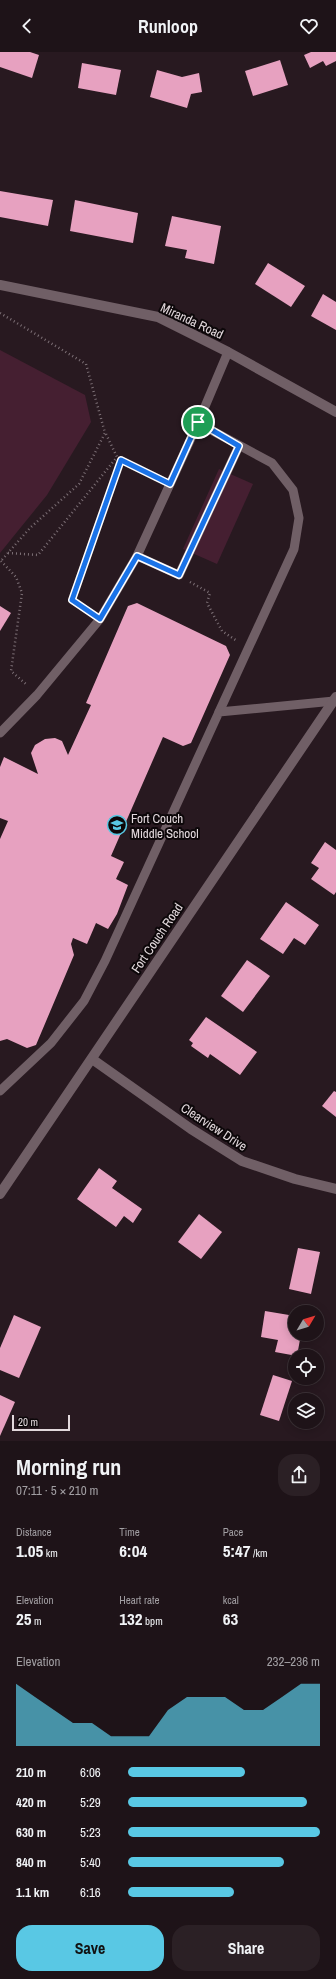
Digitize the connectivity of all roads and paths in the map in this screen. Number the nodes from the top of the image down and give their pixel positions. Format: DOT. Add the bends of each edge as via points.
graph roads {
  1 [pos="0,285"];
  2 [pos="0,313"];
  3 [pos="228,352"];
  4 [pos="336,412"];
  5 [pos="198,422"];
  6 [pos="105,433"];
  7 [pos="239,446"];
  8 [pos="117,457"];
  9 [pos="121,460"];
  10 [pos="170,484"];
  11 [pos="8,553"];
  12 [pos="137,556"];
  13 [pos="0,562"];
  14 [pos="179,575"];
  15 [pos="100,619"];
  16 [pos="240,642"];
  17 [pos="37,694"];
  18 [pos="335,699"];
  19 [pos="220,712"];
  20 [pos="0,733"];
  21 [pos="92,1059"];
  22 [pos="0,1091"];
  23 [pos="2,1188"];
  24 [pos="336,1189"];
  1 -- 3 [label="street, Miranda Road" via="158,317"];
  2 -- 6 [label="path" via="86,364"];
  3 -- 4 [label="street, Miranda Road"];
  3 -- 5 [label="lane"];
  5 -- 7 [label="lane"];
  5 -- 10 [label="lane"];
  6 -- 8 [label="path"];
  6 -- 11 [label="path" via="79,484 30,528"];
  7 -- 14 [label="lane"];
  7 -- 19 [label="lane" via="272,463 293,490 299,518 294,549"];
  8 -- 9 [label="path"];
  8 -- 11 [label="path" via="38,555"];
  9 -- 10 [label="path"];
  9 -- 15 [label="path" via="72,600"];
  10 -- 12 [label="lane"];
  11 -- 13 [label="path"];
  12 -- 14 [label="lane"];
  12 -- 15 [label="lane"];
  13 -- 17 [label="path" via="16,577 22,593 11,671"];
  14 -- 16 [label="path" via="210,593 207,603 222,631"];
  15 -- 17 [label="lane"];
  17 -- 20 [label="lane"];
  18 -- 19 [label="lane"];
  18 -- 21 [label="street, Fort Couch Road"];
  19 -- 22 [label="lane" via="84,1001 51,1043"];
  21 -- 23 [label="street, Fort Couch Road"];
  21 -- 24 [label="street, Clearview Drive" via="191,1129 242,1161 295,1179"];
}
